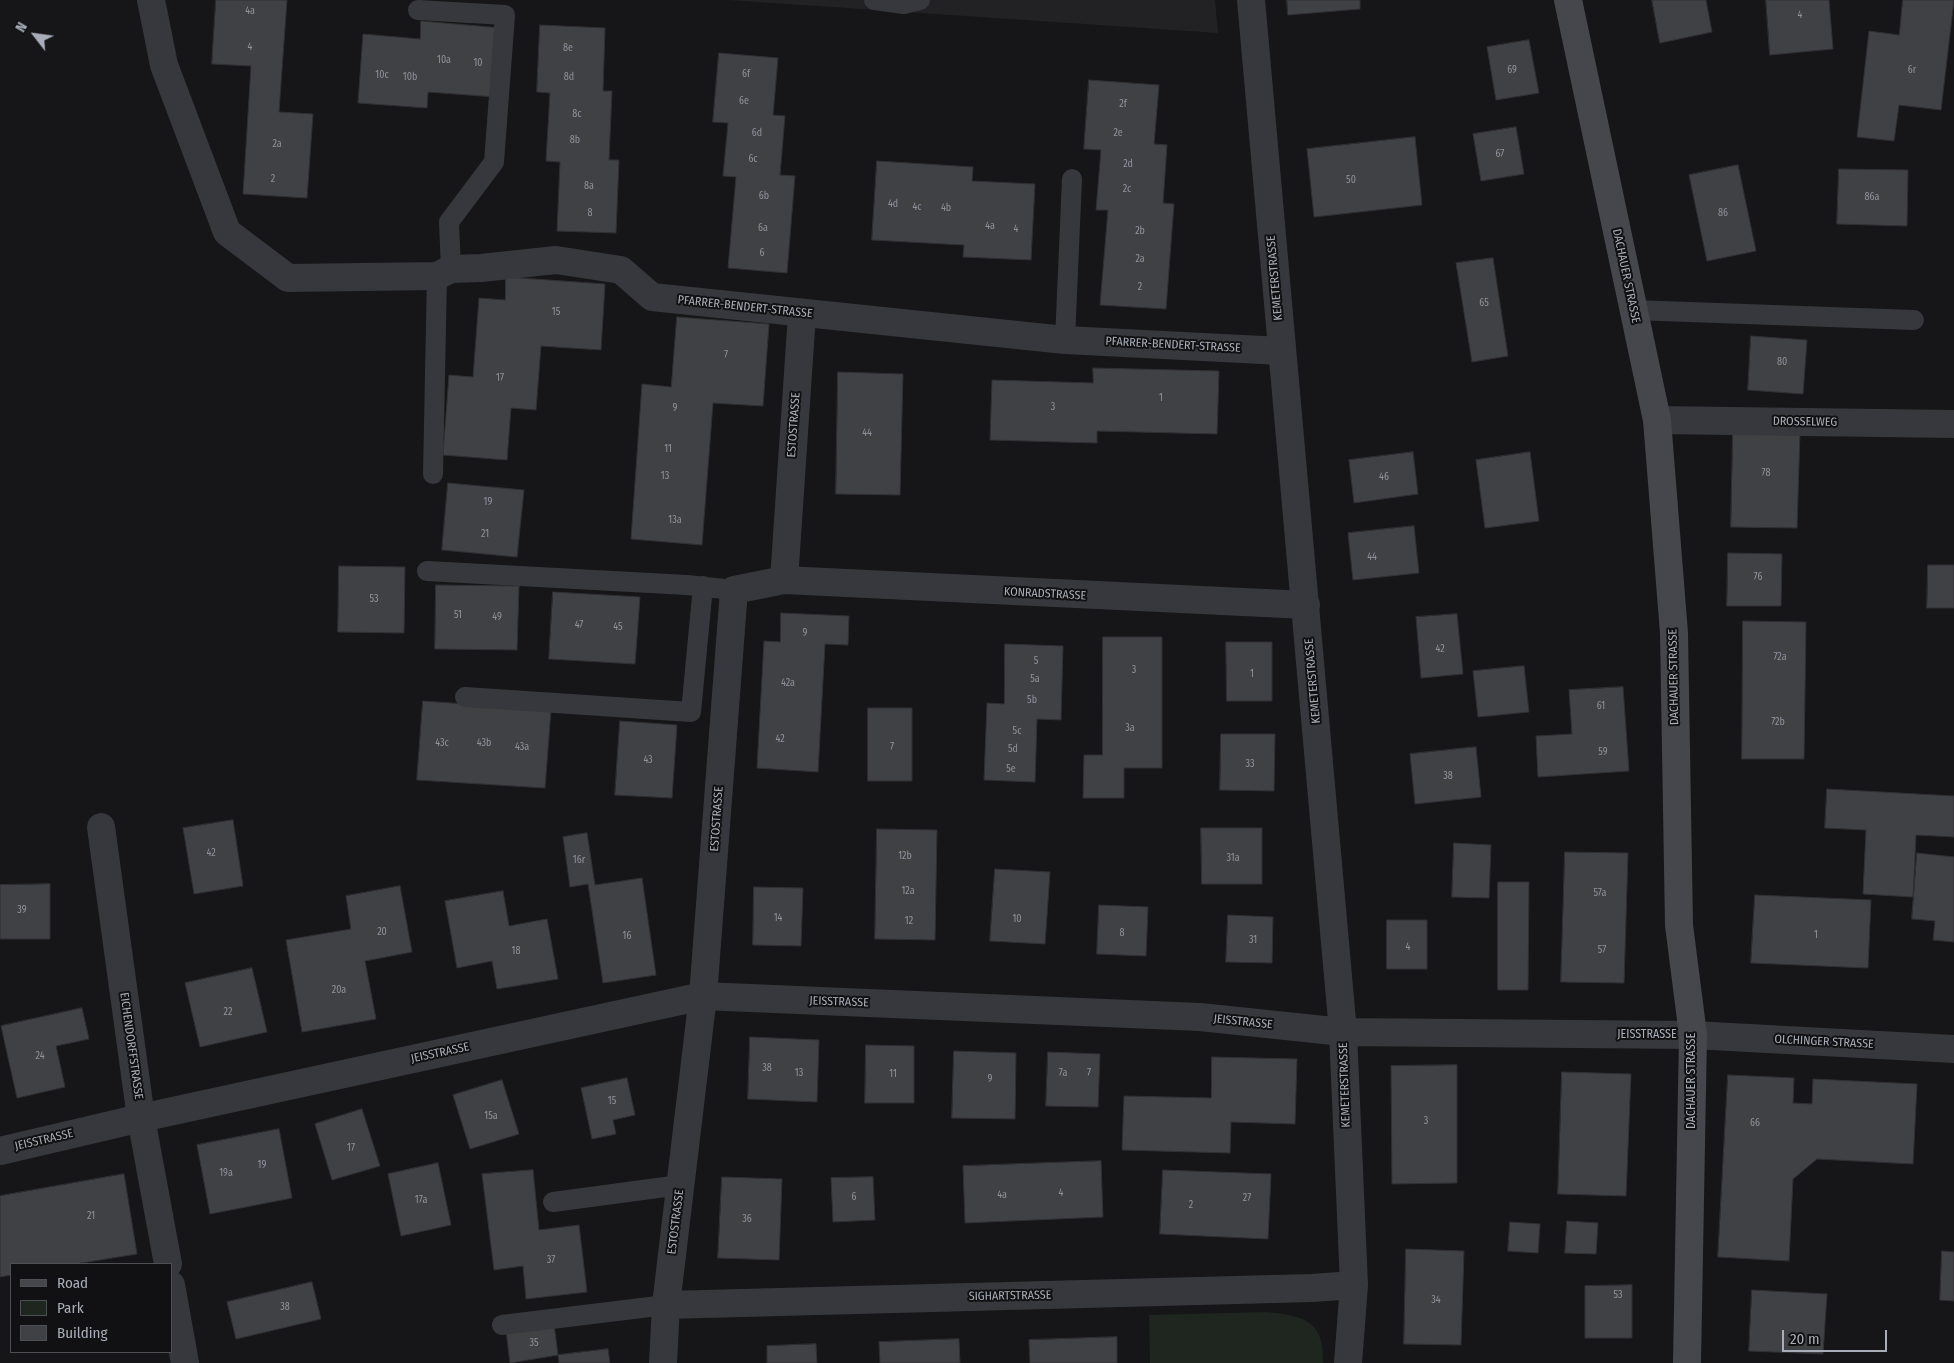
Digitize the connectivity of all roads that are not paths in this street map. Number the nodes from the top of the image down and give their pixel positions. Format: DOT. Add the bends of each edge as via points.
graph roads {
  1 [pos="150,0"];
  2 [pos="874,0"];
  3 [pos="920,0"];
  4 [pos="1251,0"];
  5 [pos="1568,0"];
  6 [pos="418,10"];
  7 [pos="1072,179"];
  8 [pos="444,272"];
  9 [pos="1633,310"];
  10 [pos="802,314"];
  11 [pos="1914,320"];
  12 [pos="1065,340"];
  13 [pos="1282,351"];
  14 [pos="1657,420"];
  15 [pos="1954,424"];
  16 [pos="433,474"];
  17 [pos="427,570"];
  18 [pos="784,580"];
  19 [pos="703,586"];
  20 [pos="734,590"];
  21 [pos="1306,605"];
  22 [pos="465,697"];
  23 [pos="100,827"];
  24 [pos="703,996"];
  25 [pos="1343,1032"];
  26 [pos="1693,1035"];
  27 [pos="1954,1049"];
  28 [pos="141,1118"];
  29 [pos="0,1151"];
  30 [pos="680,1185"];
  31 [pos="553,1202"];
  32 [pos="168,1263"];
  33 [pos="1354,1285"];
  34 [pos="172,1290"];
  35 [pos="666,1305"];
  36 [pos="502,1324"];
  37 [pos="186,1363"];
  38 [pos="663,1363"];
  39 [pos="1348,1363"];
  40 [pos="1687,1363"];
  1 -- 8 [label="street, PFARRER-BENDERT-STRASSE" via="164,65 227,232 288,278"];
  2 -- 3 [label="lane" via="904,4"];
  4 -- 13 [label="street, KEMETERSTRASSE"];
  5 -- 9 [label="street, DACHAUER STRASSE"];
  6 -- 8 [label="lane" via="505,15 494,162 449,222"];
  7 -- 12 [label="lane"];
  8 -- 10 [label="street, PFARRER-BENDERT-STRASSE" via="556,260 621,270 652,297"];
  8 -- 16 [label="lane"];
  9 -- 11 [label="lane"];
  9 -- 14 [label="street, DACHAUER STRASSE"];
  10 -- 12 [label="street, PFARRER-BENDERT-STRASSE"];
  10 -- 18 [label="street, ESTOSTRASSE"];
  12 -- 13 [label="street, PFARRER-BENDERT-STRASSE"];
  13 -- 21 [label="street, KEMETERSTRASSE"];
  14 -- 15 [label="street, DROSSELWEG"];
  14 -- 26 [label="street, DACHAUER STRASSE" via="1674,633 1679,925"];
  17 -- 19 [label="lane"];
  18 -- 20 [label="street"];
  18 -- 21 [label="street, KONRADSTRASSE"];
  19 -- 20 [label="lane"];
  19 -- 22 [label="lane" via="691,712"];
  20 -- 24 [label="street, ESTOSTRASSE"];
  21 -- 25 [label="street, KEMETERSTRASSE"];
  23 -- 28 [label="street, EICHENDORFFSTRASSE"];
  24 -- 25 [label="street, JEISSTRASSE" via="1200,1018"];
  24 -- 28 [label="street, JEISSTRASSE"];
  24 -- 30 [label="street, ESTOSTRASSE"];
  25 -- 26 [label="street, JEISSTRASSE"];
  25 -- 33 [label="street, KEMETERSTRASSE"];
  26 -- 27 [label="street, OLCHINGER STRASSE"];
  26 -- 40 [label="street, DACHAUER STRASSE"];
  28 -- 29 [label="street, JEISSTRASSE"];
  28 -- 32 [label="street, EICHENDORFFSTRASSE"];
  30 -- 31 [label="lane"];
  30 -- 35 [label="street, ESTOSTRASSE"];
  33 -- 35 [label="street, SIGHARTSTRASSE"];
  33 -- 39 [label="street, KEMETERSTRASSE"];
  34 -- 37 [label="street"];
  35 -- 36 [label="lane"];
  35 -- 38 [label="street, ESTOSTRASSE"];
}
